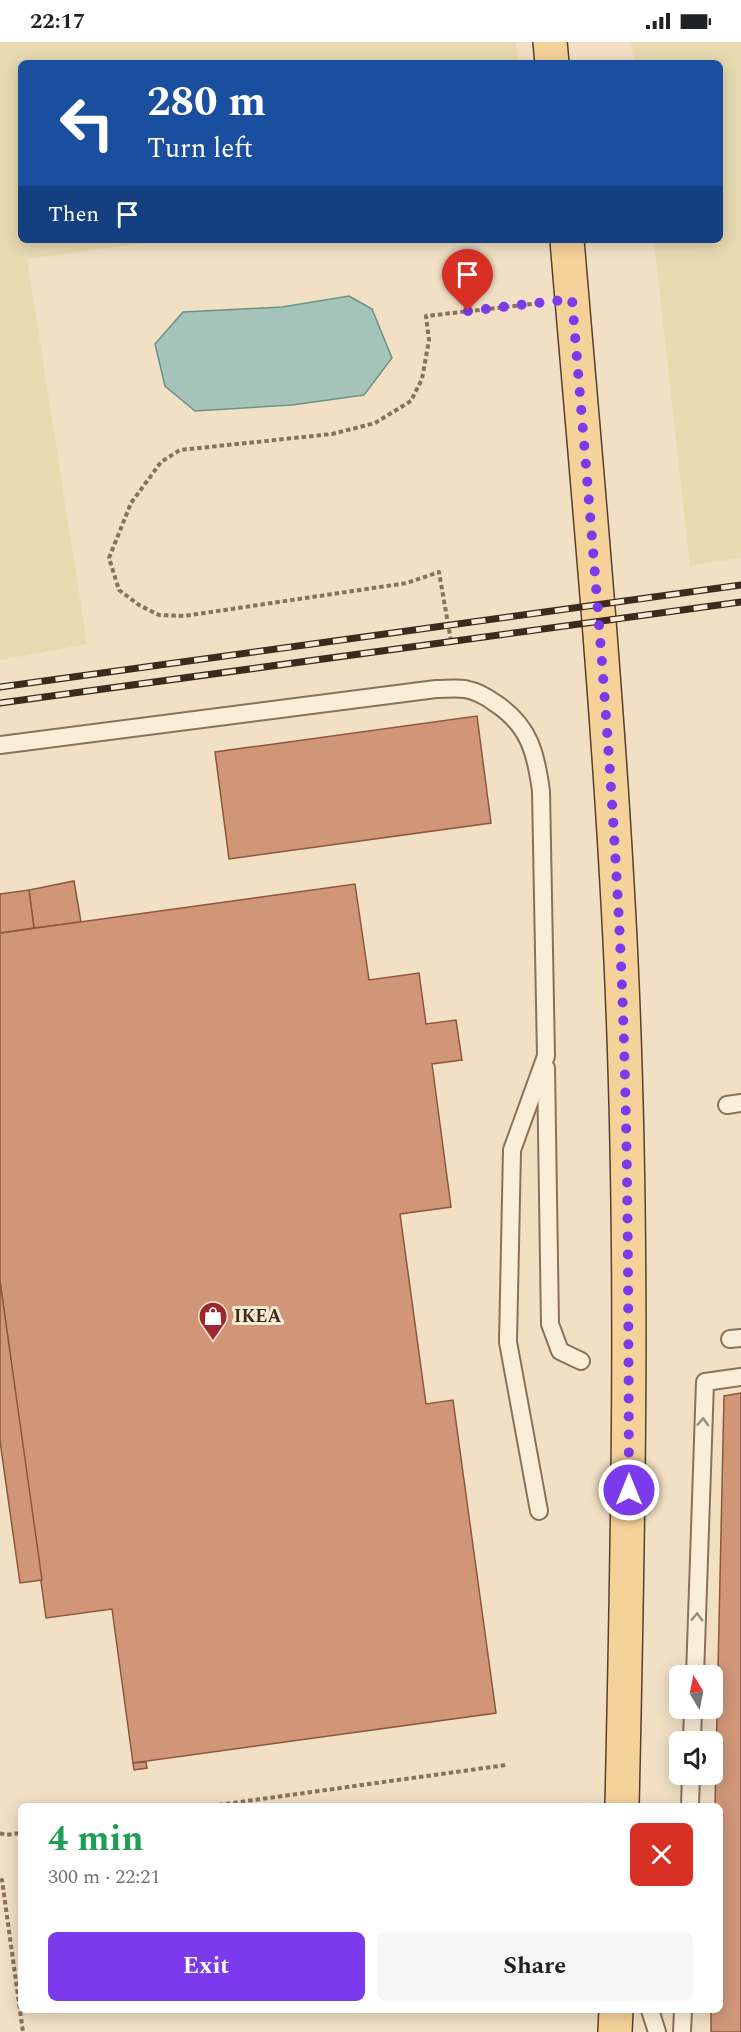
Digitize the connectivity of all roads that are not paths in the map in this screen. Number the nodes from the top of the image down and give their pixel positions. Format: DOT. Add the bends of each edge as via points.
graph roads {
  1 [pos="550,42"];
  2 [pos="552,60"];
  3 [pos="567,243"];
  4 [pos="0,745"];
  5 [pos="546,1056"];
  6 [pos="581,1361"];
  7 [pos="741,1377"];
  8 [pos="539,1511"];
  9 [pos="694,1665"];
  10 [pos="691,1785"];
  11 [pos="622,1803"];
  12 [pos="690,1803"];
  13 [pos="616,2013"];
  14 [pos="651,2013"];
  15 [pos="683,2013"];
  16 [pos="615,2032"];
  17 [pos="657,2032"];
  18 [pos="682,2032"];
  1 -- 2 [label="main road"];
  3 -- 11 [label="main road" via="617,886 627,1157 629,1490"];
  4 -- 5 [label="lane" via="436,689 465,689 488,699 518,722 537,760 541,792"];
  5 -- 6 [label="lane" via="550,1324 561,1351"];
  5 -- 8 [label="lane" via="512,1150 508,1342"];
  9 -- 7 [label="lane, one-way" via="705,1382"];
  10 -- 12 [label="lane"];
  13 -- 16 [label="main road"];
  14 -- 17 [label="lane"];
  15 -- 18 [label="lane"];
}
